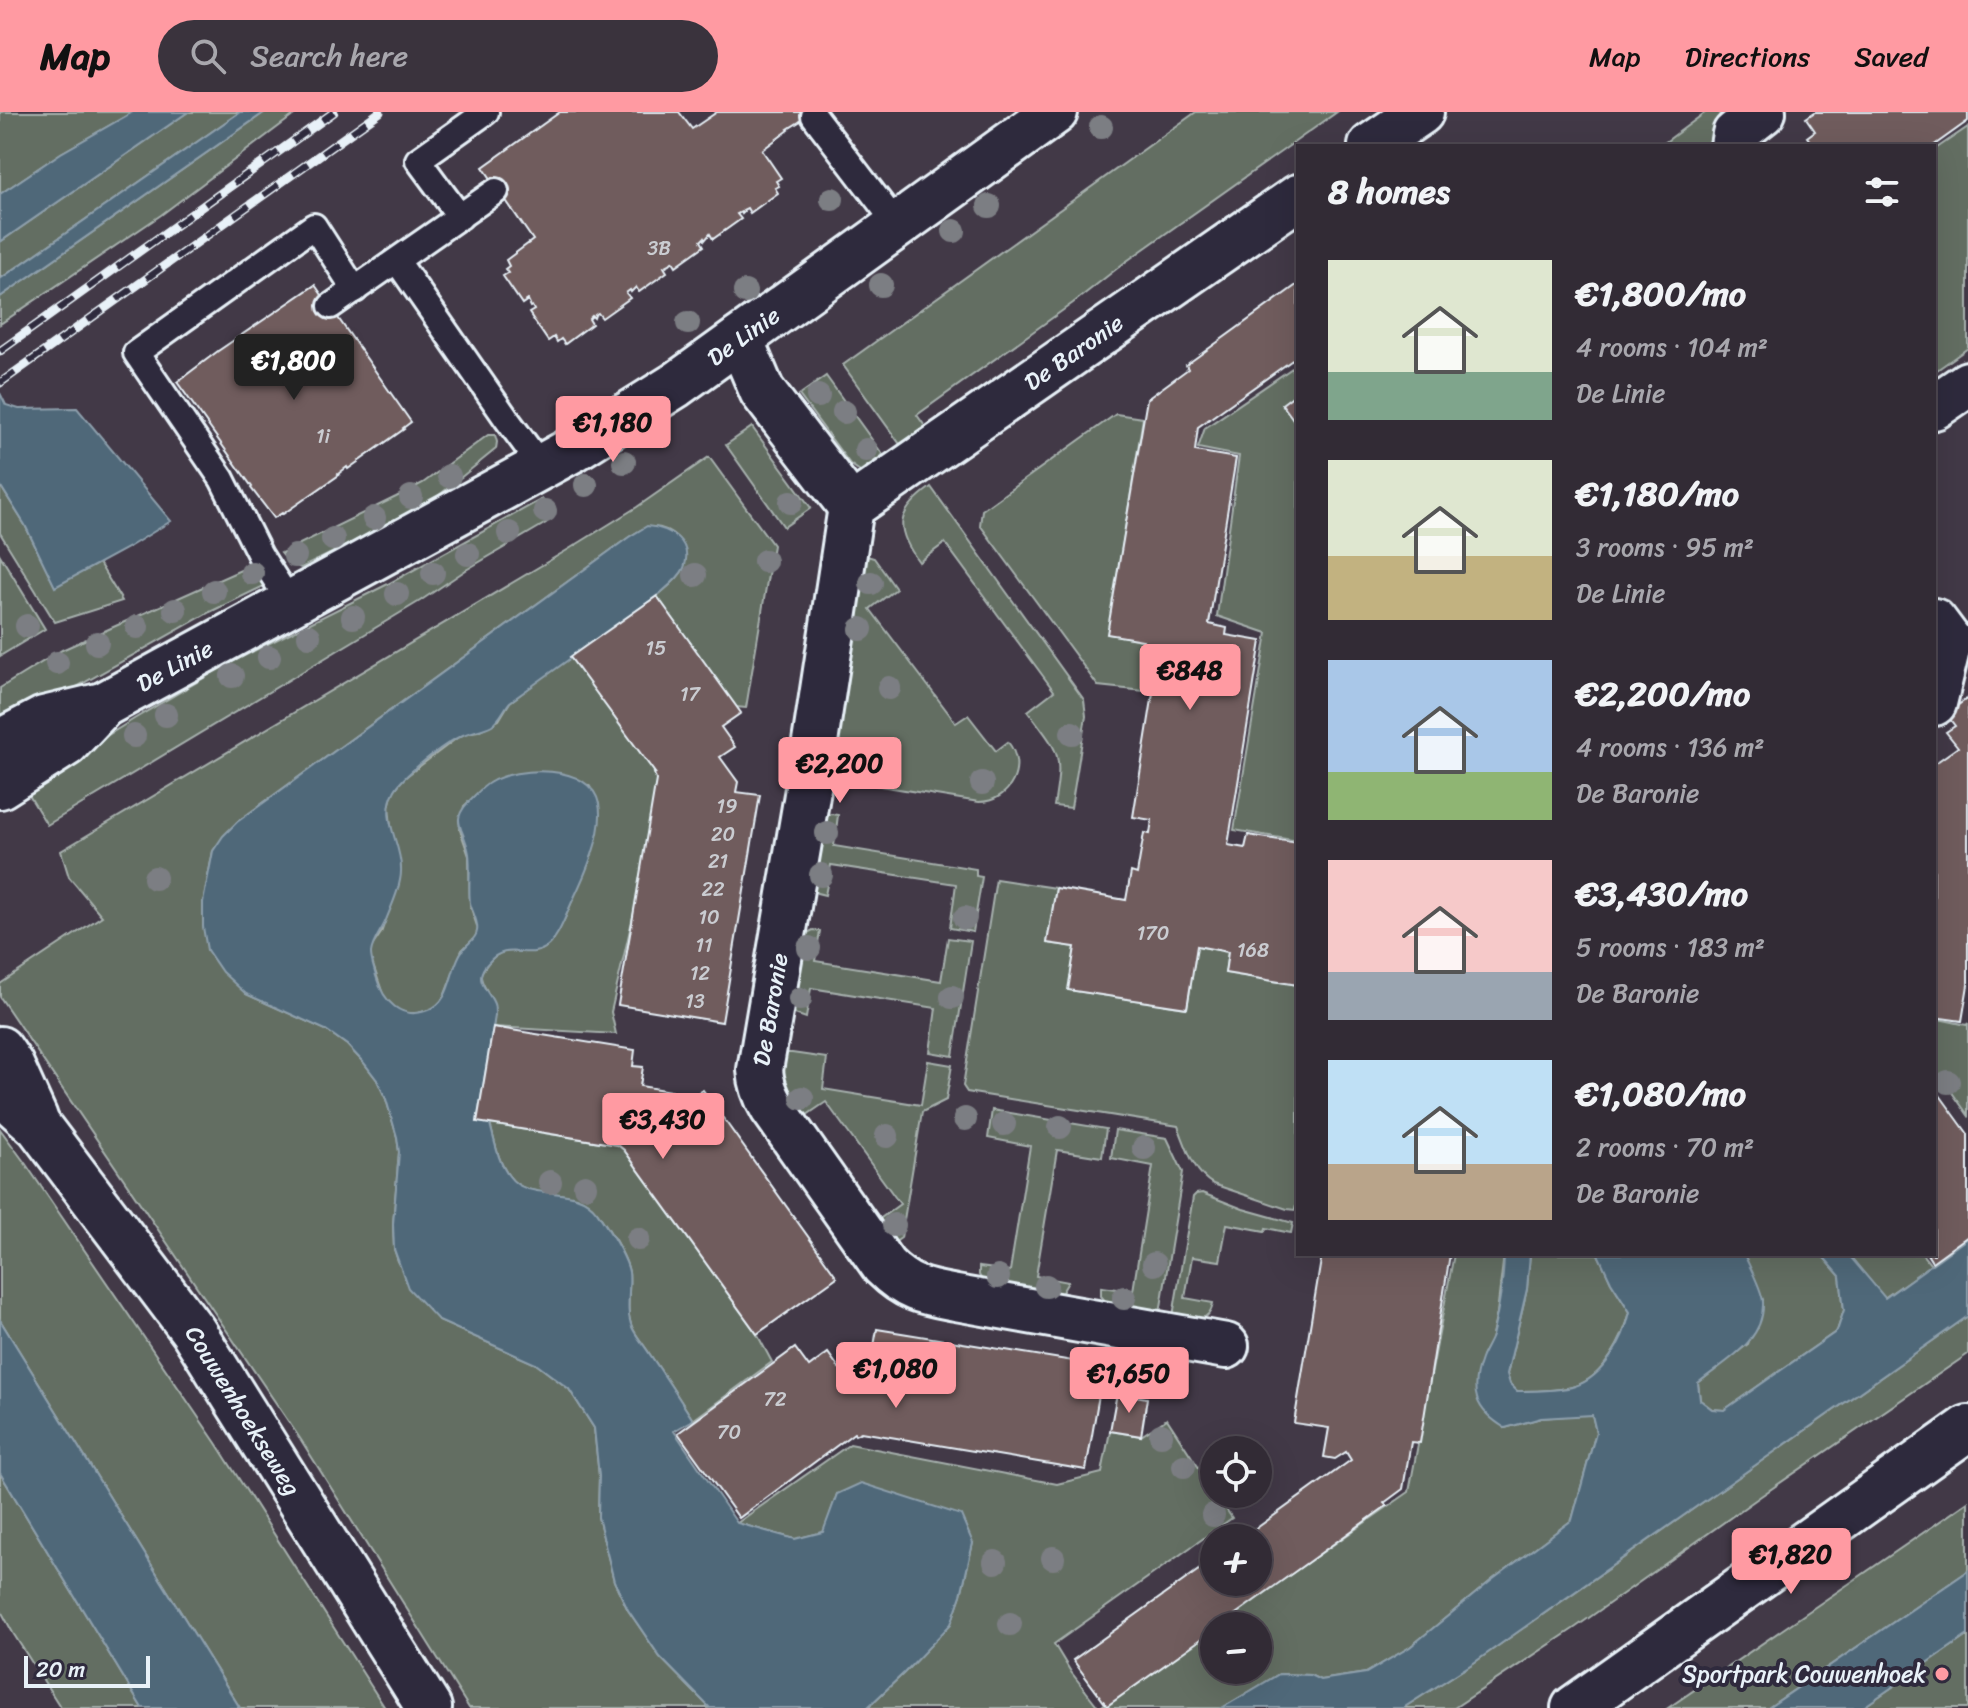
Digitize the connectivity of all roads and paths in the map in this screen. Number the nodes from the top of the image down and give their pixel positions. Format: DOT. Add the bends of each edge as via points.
graph roads {
  1 [pos="486,112"];
  2 [pos="1055,112"];
  3 [pos="1421,112"];
  4 [pos="1763,112"];
  5 [pos="814,116"];
  6 [pos="1374,144"];
  7 [pos="1733,144"];
  8 [pos="496,191"];
  9 [pos="1296,198"];
  10 [pos="460,217"];
  11 [pos="898,226"];
  12 [pos="397,261"];
  13 [pos="355,290"];
  14 [pos="331,306"];
  15 [pos="740,339"];
  16 [pos="1968,384"];
  17 [pos="1936,406"];
  18 [pos="542,467"];
  19 [pos="851,507"];
  20 [pos="291,604"];
  21 [pos="1936,624"];
  22 [pos="1936,695"];
  23 [pos="103,705"];
  24 [pos="0,742"];
  25 [pos="0,786"];
  26 [pos="0,1049"];
  27 [pos="0,1092"];
  28 [pos="39,1127"];
  29 [pos="1226,1346"];
  30 [pos="1968,1428"];
  31 [pos="429,1708"];
  32 [pos="1574,1708"];
  1 -- 10 [label="lane" via="418,160"];
  2 -- 11 [label="street, De Linie"];
  3 -- 6 [label="street"];
  4 -- 7 [label="street" via="1735,134"];
  5 -- 11 [label="lane"];
  8 -- 10 [label="lane"];
  9 -- 19 [label="street, De Baronie"];
  10 -- 12 [label="lane"];
  11 -- 15 [label="street, De Linie"];
  12 -- 13 [label="lane"];
  12 -- 18 [label="lane"];
  13 -- 14 [label="lane"];
  13 -- 20 [label="lane" via="314,226 136,353 184,409"];
  15 -- 18 [label="street, De Linie"];
  15 -- 19 [label="street" via="762,391"];
  16 -- 17 [label="street"];
  18 -- 20 [label="street, De Linie"];
  19 -- 29 [label="street, De Baronie" via="761,1057 765,1096 884,1266 912,1289"];
  20 -- 23 [label="street, De Linie"];
  21 -- 22 [label="street" via="1949,641"];
  23 -- 24 [label="street, De Linie" via="44,719"];
  23 -- 25 [label="street, De Linie" via="66,744"];
  26 -- 28 [label="street, Couwenhoekseweg"];
  27 -- 28 [label="street, Couwenhoekseweg"];
  28 -- 31 [label="street, Couwenhoekseweg" via="193,1331"];
  30 -- 32 [label="street"];
}
